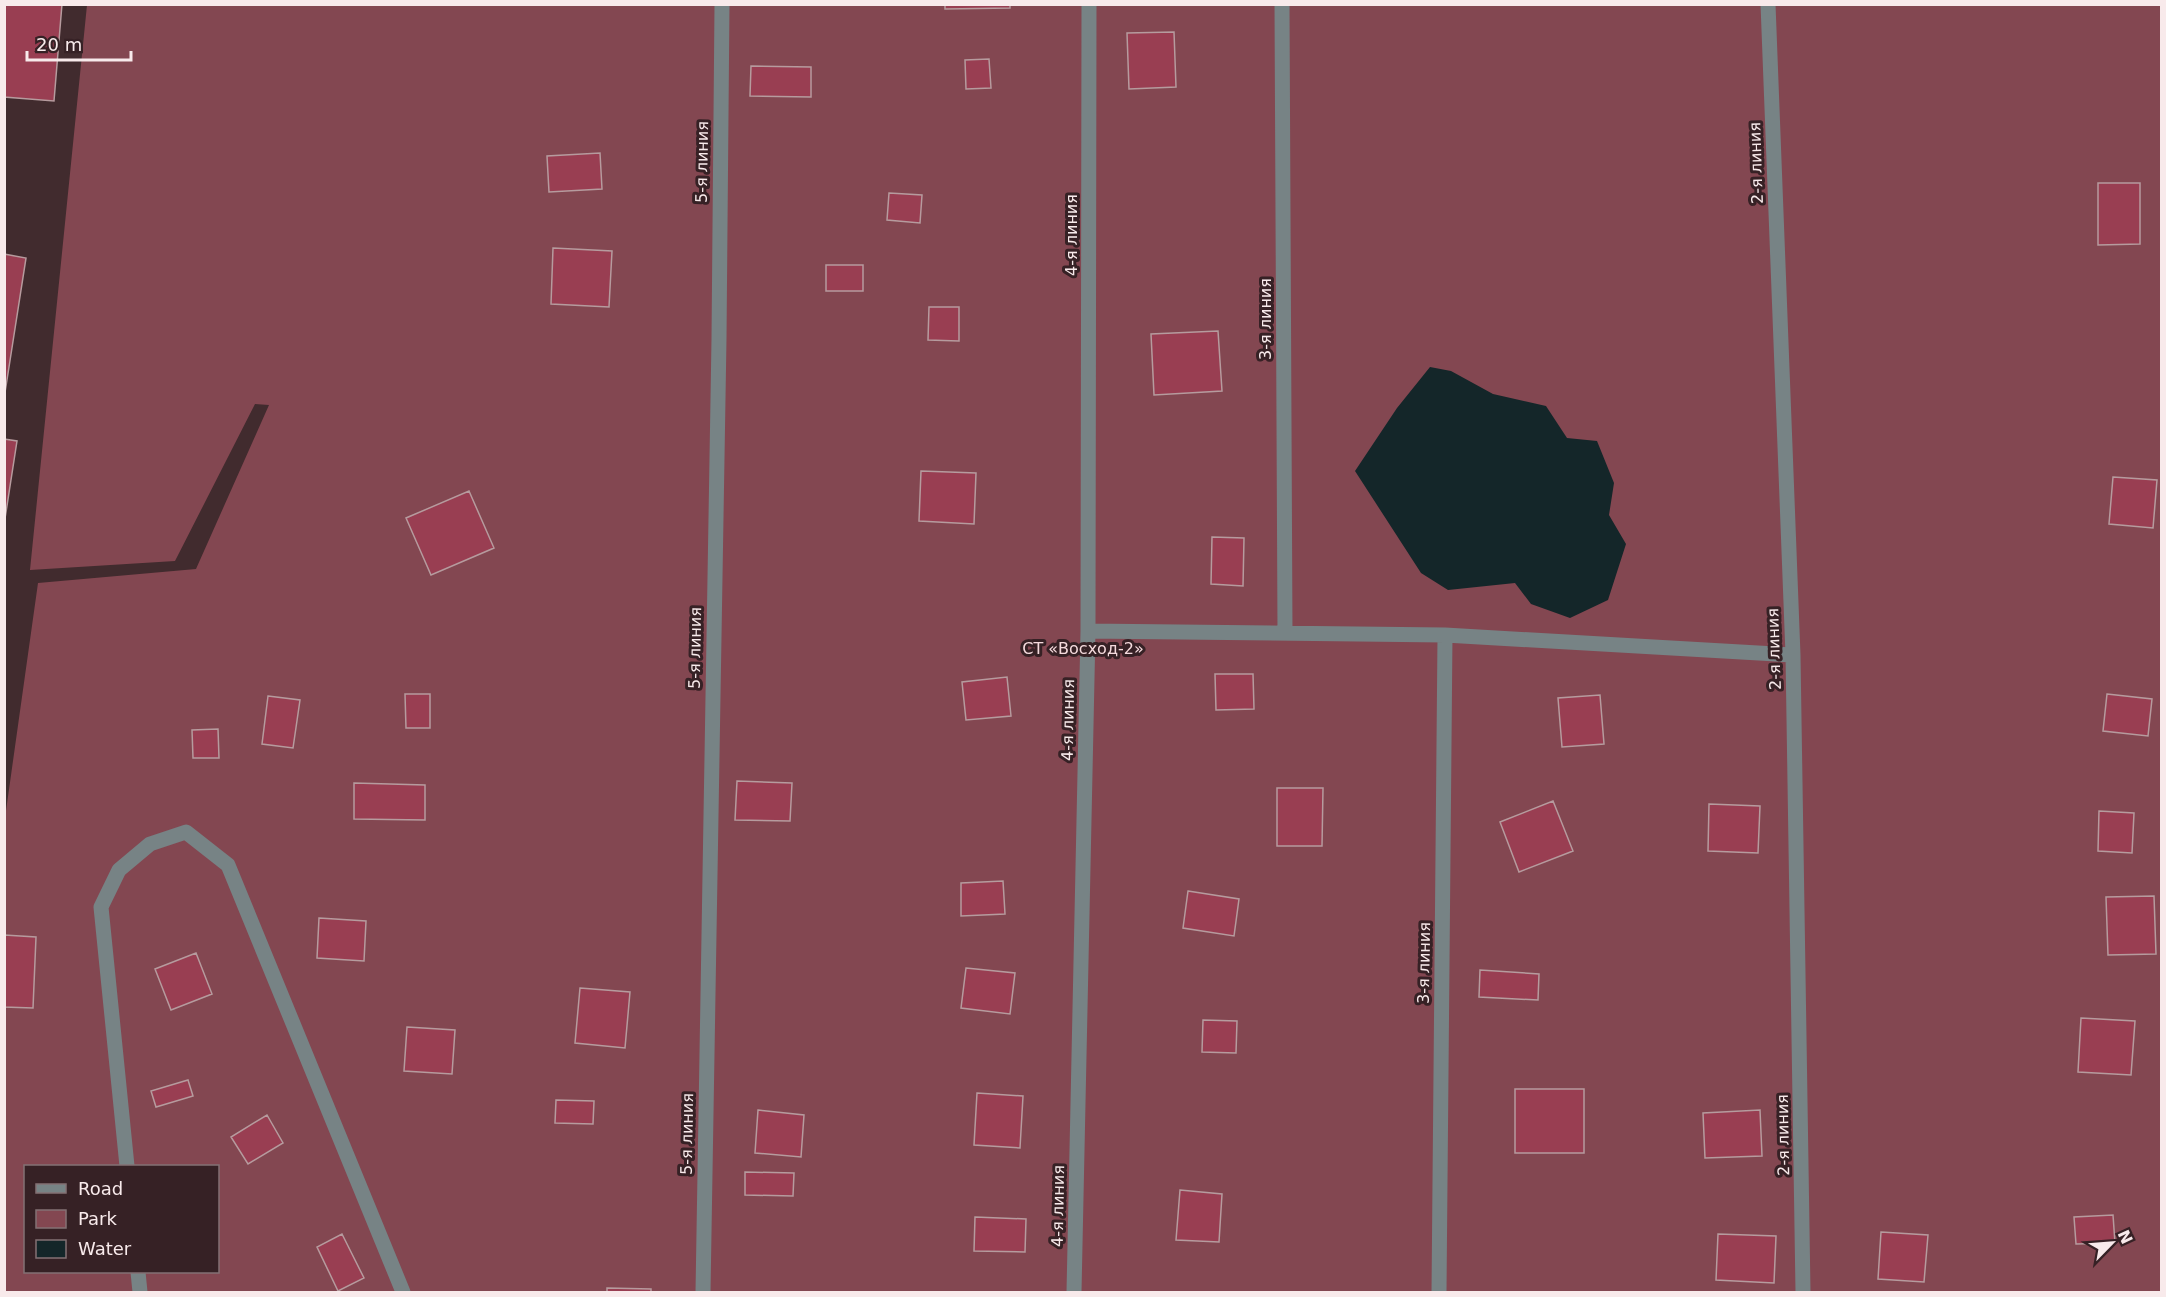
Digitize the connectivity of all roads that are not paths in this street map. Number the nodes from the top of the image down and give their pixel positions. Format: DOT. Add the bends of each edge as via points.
graph roads {
  1 [pos="722,4"];
  2 [pos="1089,4"];
  3 [pos="1282,4"];
  4 [pos="1768,4"];
  5 [pos="1088,631"];
  6 [pos="1285,633"];
  7 [pos="1444,635"];
  8 [pos="1793,655"];
  9 [pos="127,1165"];
  10 [pos="138,1273"];
  11 [pos="140,1293"];
  12 [pos="403,1293"];
  13 [pos="703,1293"];
  14 [pos="1074,1293"];
  15 [pos="1438,1293"];
  16 [pos="1803,1293"];
  1 -- 13 [label="street, 5-я линия"];
  2 -- 5 [label="street, 4-я линия"];
  3 -- 6 [label="street, 3-я линия"];
  4 -- 8 [label="street, 2-я линия"];
  5 -- 6 [label="street"];
  5 -- 14 [label="street, 4-я линия"];
  6 -- 7 [label="street"];
  7 -- 8 [label="street"];
  7 -- 15 [label="street, 3-я линия"];
  8 -- 16 [label="street, 2-я линия"];
  9 -- 12 [label="street" via="101,907 119,870 150,844 186,832 228,865"];
  10 -- 11 [label="street"];
}
